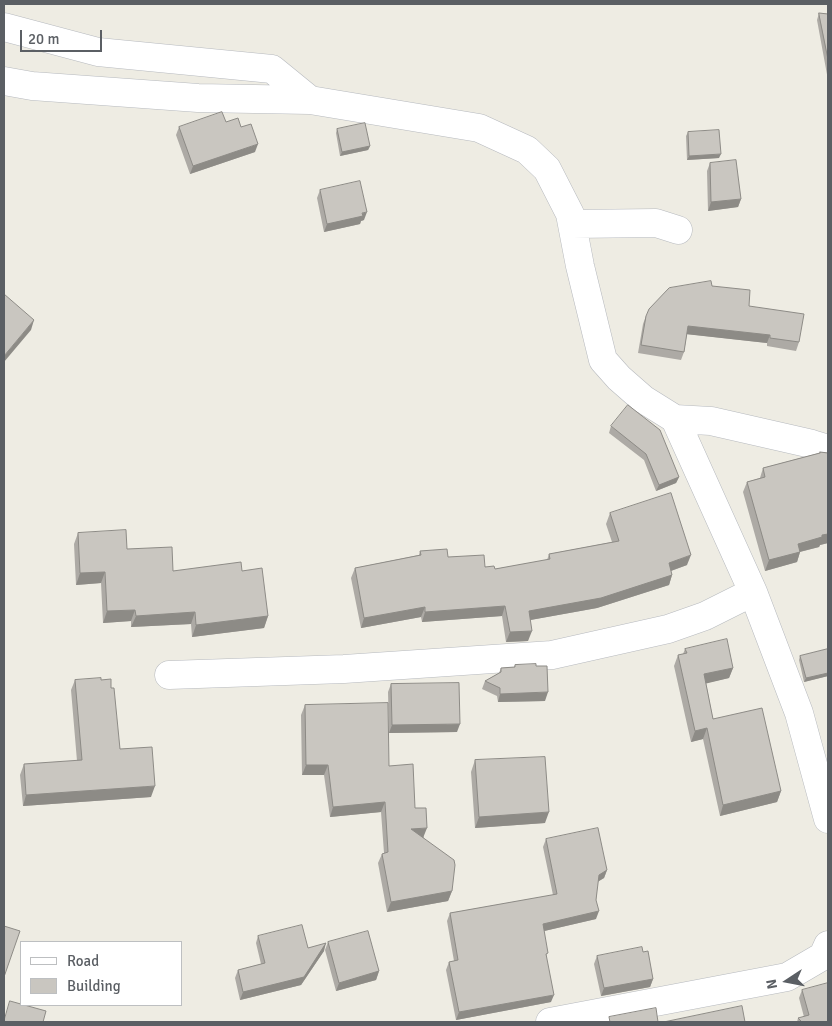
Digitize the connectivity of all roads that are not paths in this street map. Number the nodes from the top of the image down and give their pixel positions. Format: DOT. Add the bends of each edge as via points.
graph roads {
  1 [pos="4,27"];
  2 [pos="4,81"];
  3 [pos="310,100"];
  4 [pos="572,224"];
  5 [pos="678,230"];
  6 [pos="675,420"];
  7 [pos="828,450"];
  8 [pos="753,592"];
  9 [pos="169,675"];
  10 [pos="828,819"];
  11 [pos="828,945"];
  12 [pos="550,1022"];
  1 -- 3 [label="street" via="98,52 272,69"];
  2 -- 3 [label="street" via="32,86 198,98"];
  3 -- 4 [label="street" via="479,128 527,150 546,169"];
  4 -- 5 [label="street" via="656,223"];
  4 -- 6 [label="street" via="603,360 643,399"];
  6 -- 7 [label="street" via="711,421"];
  6 -- 8 [label="street"];
  8 -- 9 [label="street" via="705,616 668,629 552,655 344,669"];
  8 -- 10 [label="street" via="799,714"];
  11 -- 12 [label="street" via="823,956 787,977"];
}
